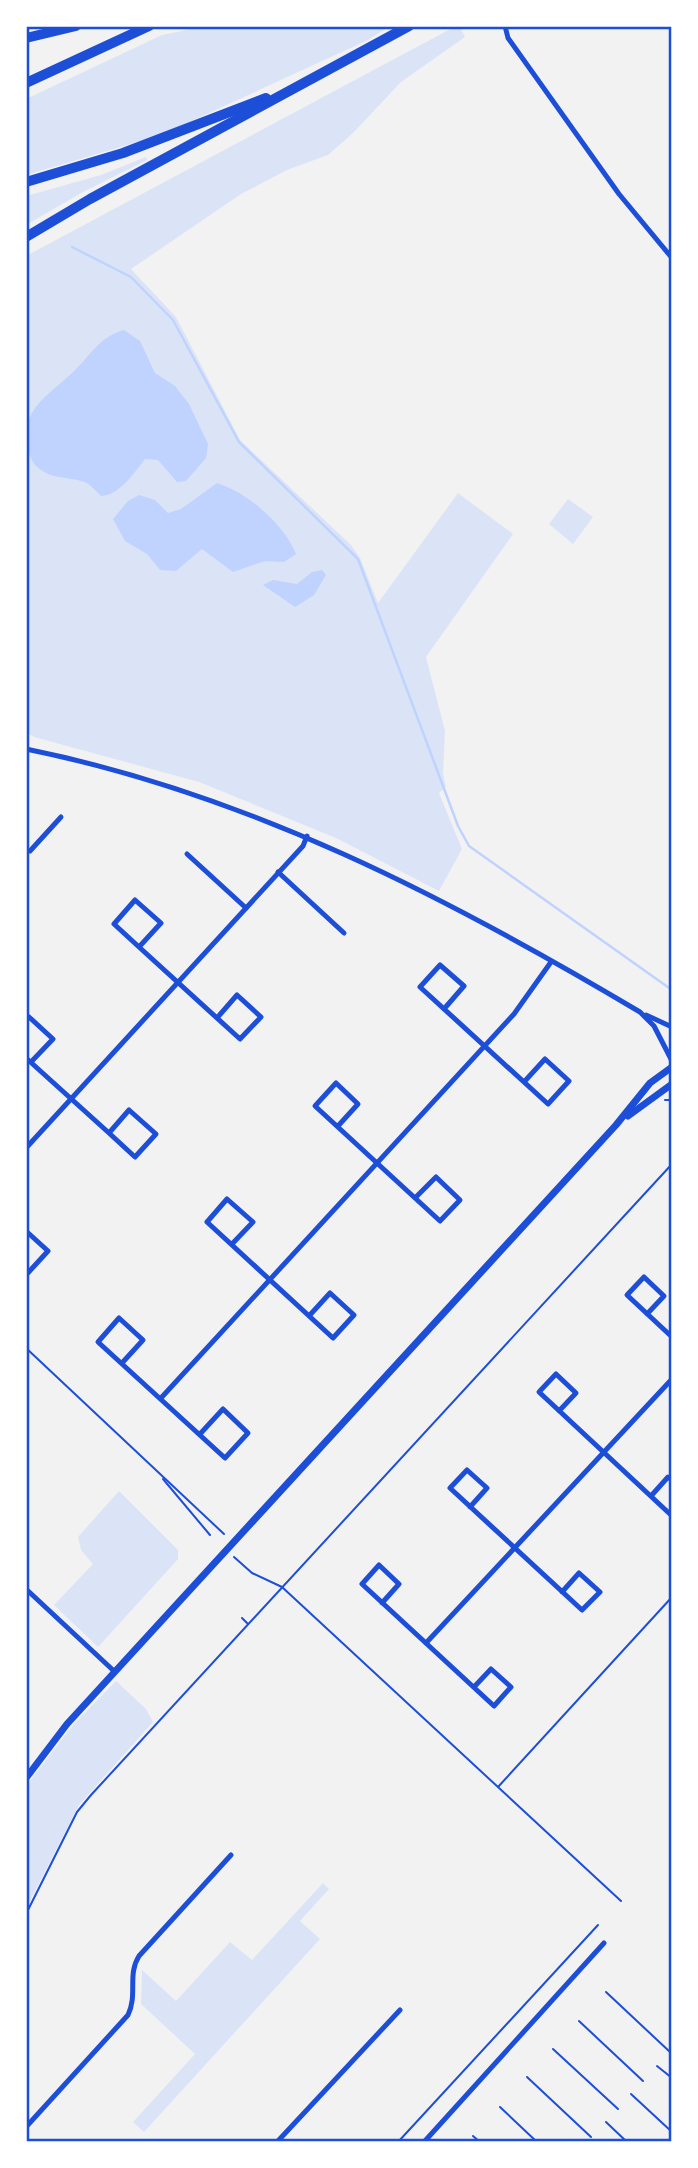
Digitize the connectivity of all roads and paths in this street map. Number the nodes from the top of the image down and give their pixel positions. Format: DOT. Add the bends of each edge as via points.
graph roads {
  1 [pos="76,26"];
  2 [pos="149,26"];
  3 [pos="408,26"];
  4 [pos="505,26"];
  5 [pos="26,38"];
  6 [pos="26,83"];
  7 [pos="298,86"];
  8 [pos="26,182"];
  9 [pos="26,237"];
  10 [pos="672,258"];
  11 [pos="26,749"];
  12 [pos="61,817"];
  13 [pos="307,835"];
  14 [pos="30,852"];
  15 [pos="187,854"];
  16 [pos="278,873"];
  17 [pos="246,908"];
  18 [pos="344,933"];
  19 [pos="139,947"];
  20 [pos="551,962"];
  21 [pos="178,982"];
  22 [pos="444,1009"];
  23 [pos="640,1012"];
  24 [pos="217,1018"];
  25 [pos="26,1020"];
  26 [pos="672,1027"];
  27 [pos="485,1046"];
  28 [pos="29,1060"];
  29 [pos="672,1061"];
  30 [pos="672,1067"];
  31 [pos="524,1082"];
  32 [pos="672,1084"];
  33 [pos="71,1099"];
  34 [pos="664,1100"];
  35 [pos="672,1100"];
  36 [pos="616,1125"];
  37 [pos="338,1126"];
  38 [pos="109,1133"];
  39 [pos="26,1148"];
  40 [pos="378,1162"];
  41 [pos="672,1164"];
  42 [pos="415,1198"];
  43 [pos="26,1231"];
  44 [pos="232,1244"];
  45 [pos="26,1275"];
  46 [pos="271,1280"];
  47 [pos="647,1314"];
  48 [pos="309,1316"];
  49 [pos="672,1337"];
  50 [pos="26,1348"];
  51 [pos="122,1363"];
  52 [pos="672,1379"];
  53 [pos="161,1398"];
  54 [pos="559,1411"];
  55 [pos="200,1434"];
  56 [pos="604,1452"];
  57 [pos="159,1474"];
  58 [pos="672,1480"];
  59 [pos="651,1496"];
  60 [pos="470,1507"];
  61 [pos="672,1514"];
  62 [pos="224,1534"];
  63 [pos="210,1535"];
  64 [pos="514,1548"];
  65 [pos="234,1558"];
  66 [pos="282,1587"];
  67 [pos="26,1589"];
  68 [pos="562,1592"];
  69 [pos="672,1597"];
  70 [pos="382,1603"];
  71 [pos="242,1618"];
  72 [pos="248,1624"];
  73 [pos="426,1643"];
  74 [pos="115,1672"];
  75 [pos="474,1688"];
  76 [pos="26,1778"];
  77 [pos="498,1787"];
  78 [pos="231,1855"];
  79 [pos="621,1901"];
  80 [pos="26,1914"];
  81 [pos="598,1925"];
  82 [pos="604,1943"];
  83 [pos="606,1992"];
  84 [pos="400,2010"];
  85 [pos="579,2021"];
  86 [pos="553,2049"];
  87 [pos="670,2052"];
  88 [pos="657,2066"];
  89 [pos="527,2077"];
  90 [pos="672,2078"];
  91 [pos="643,2081"];
  92 [pos="631,2094"];
  93 [pos="499,2107"];
  94 [pos="618,2109"];
  95 [pos="606,2122"];
  96 [pos="26,2127"];
  97 [pos="672,2132"];
  98 [pos="473,2136"];
  99 [pos="591,2137"];
  100 [pos="277,2142"];
  101 [pos="398,2142"];
  102 [pos="424,2142"];
  103 [pos="480,2142"];
  104 [pos="537,2142"];
  105 [pos="627,2142"];
  1 -- 5 [label="highway"];
  2 -- 6 [label="highway"];
  3 -- 7 [label="highway"];
  4 -- 10 [label="street" via="508,38 619,194"];
  7 -- 8 [label="highway" via="123,153"];
  7 -- 9 [label="highway"];
  11 -- 13 [label="street" via="166,784"];
  12 -- 14 [label="street"];
  13 -- 16 [label="street"];
  13 -- 20 [label="street" via="408,883"];
  15 -- 17 [label="street"];
  16 -- 17 [label="street"];
  16 -- 18 [label="street"];
  17 -- 21 [label="street"];
  19 -- 19 [label="street" via="161,923 135,900 114,923"];
  19 -- 21 [label="street"];
  20 -- 23 [label="street"];
  20 -- 27 [label="street"];
  21 -- 24 [label="street"];
  21 -- 33 [label="street"];
  22 -- 22 [label="street" via="464,986 440,965 420,987"];
  22 -- 27 [label="street"];
  23 -- 26 [label="street"];
  23 -- 29 [label="street" via="654,1026"];
  24 -- 24 [label="street" via="240,1039 261,1017 237,995"];
  25 -- 28 [label="street" via="29,1017 53,1039"];
  27 -- 31 [label="street"];
  27 -- 40 [label="street"];
  28 -- 33 [label="street"];
  30 -- 36 [label="street" via="650,1083"];
  31 -- 31 [label="street" via="548,1104 569,1081 545,1059"];
  32 -- 36 [label="street"];
  33 -- 38 [label="street"];
  33 -- 39 [label="street"];
  34 -- 35 [label="path"];
  36 -- 74 [label="street"];
  37 -- 37 [label="street" via="358,1104 336,1083 315,1106"];
  37 -- 40 [label="street"];
  38 -- 38 [label="street" via="129,1110 156,1134 135,1157"];
  40 -- 42 [label="street"];
  40 -- 46 [label="street"];
  41 -- 66 [label="path"];
  42 -- 42 [label="street" via="439,1221 460,1200 436,1177"];
  43 -- 45 [label="street" via="48,1251"];
  44 -- 44 [label="street" via="253,1222 227,1199 207,1222"];
  44 -- 46 [label="street"];
  46 -- 48 [label="street"];
  46 -- 53 [label="street"];
  47 -- 47 [label="street" via="626,1295 644,1277 664,1296"];
  47 -- 49 [label="street"];
  48 -- 48 [label="street" via="332,1338 354,1315 330,1293"];
  50 -- 57 [label="path"];
  51 -- 51 [label="street" via="143,1339 119,1318 99,1342"];
  51 -- 53 [label="street"];
  52 -- 56 [label="street"];
  53 -- 55 [label="street"];
  54 -- 54 [label="street" via="539,1392 556,1374 576,1393"];
  54 -- 56 [label="street"];
  55 -- 55 [label="street" via="225,1458 248,1433 223,1409"];
  56 -- 59 [label="street"];
  56 -- 64 [label="street"];
  57 -- 62 [label="path"];
  57 -- 63 [label="path"];
  58 -- 59 [label="street" via="668,1477"];
  59 -- 61 [label="street"];
  60 -- 60 [label="street" via="450,1488 467,1470 487,1488"];
  60 -- 64 [label="street"];
  64 -- 68 [label="street"];
  64 -- 73 [label="street"];
  65 -- 66 [label="path" via="252,1573"];
  66 -- 72 [label="path"];
  66 -- 77 [label="path"];
  67 -- 74 [label="street"];
  68 -- 68 [label="street" via="579,1573 600,1592 582,1610"];
  69 -- 77 [label="path"];
  70 -- 70 [label="street" via="362,1584 379,1565 399,1584"];
  70 -- 73 [label="street"];
  71 -- 72 [label="path"];
  72 -- 80 [label="path" via="77,1812"];
  73 -- 75 [label="street"];
  74 -- 76 [label="street"];
  75 -- 75 [label="street" via="491,1669 511,1687 494,1706"];
  77 -- 79 [label="path"];
  78 -- 96 [label="street" via="139,1956 131,1974 134,2001 128,2015"];
  81 -- 101 [label="path"];
  82 -- 102 [label="street"];
  83 -- 87 [label="path"];
  84 -- 100 [label="street"];
  85 -- 91 [label="path"];
  86 -- 94 [label="path"];
  88 -- 90 [label="path"];
  89 -- 99 [label="path"];
  92 -- 97 [label="path"];
  93 -- 104 [label="path"];
  95 -- 105 [label="path"];
  98 -- 103 [label="path"];
}
